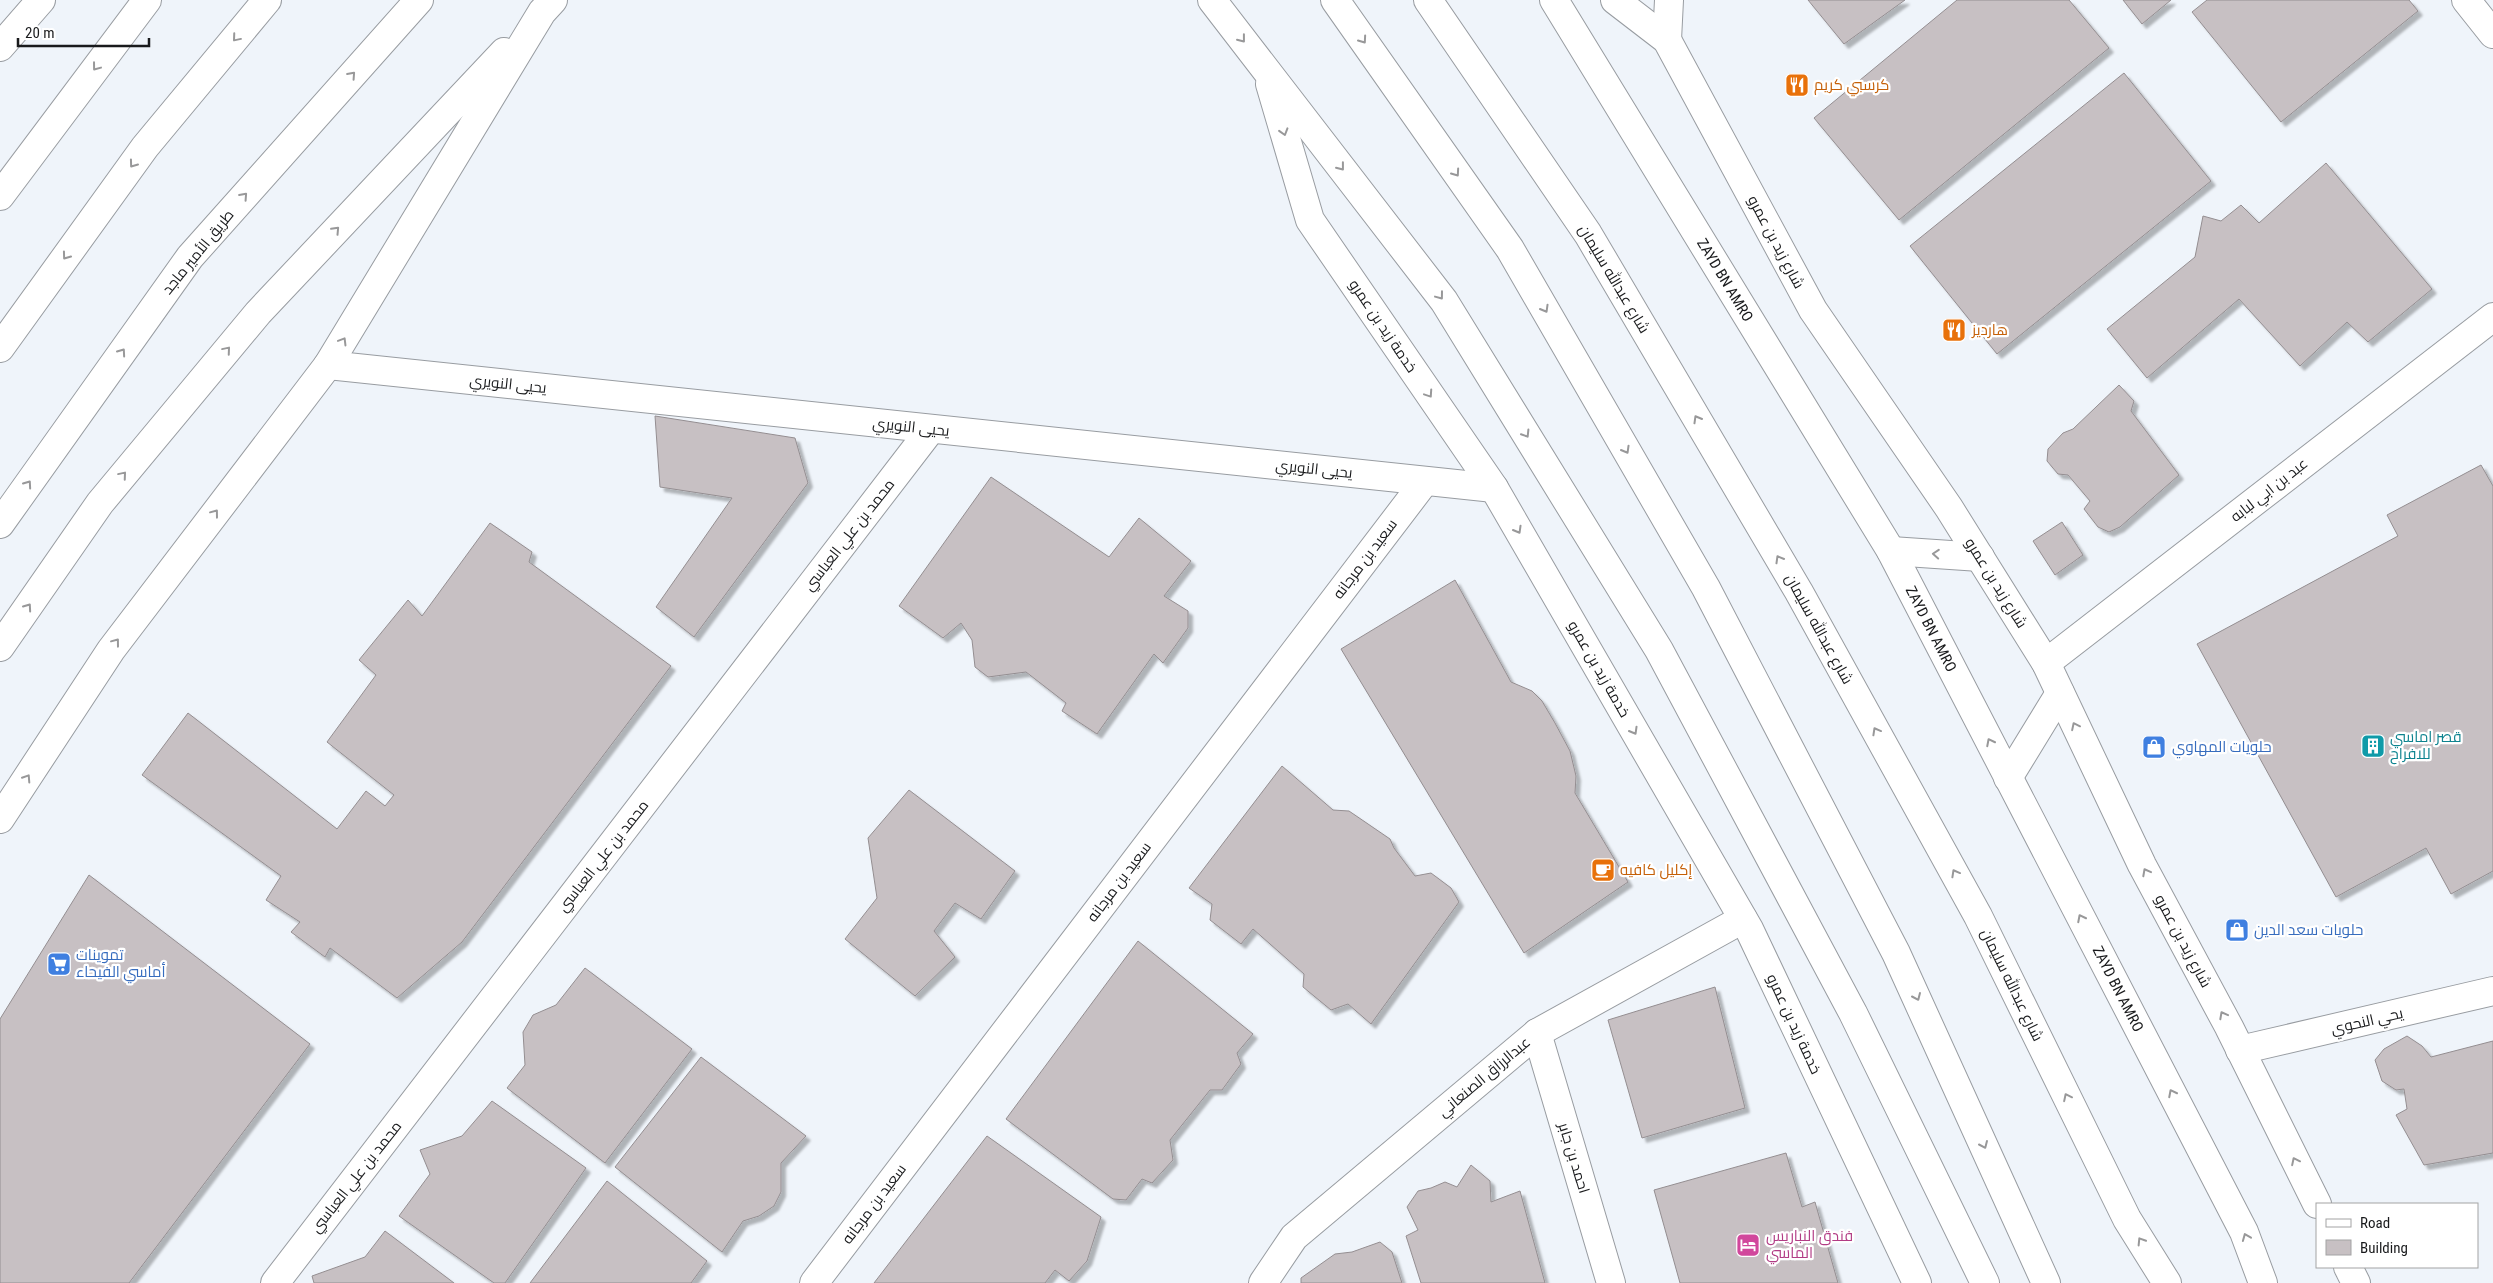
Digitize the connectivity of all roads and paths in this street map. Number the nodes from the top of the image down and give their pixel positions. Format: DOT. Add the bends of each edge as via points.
graph roads {
  1 [pos="41,0"];
  2 [pos="146,0"];
  3 [pos="267,0"];
  4 [pos="419,0"];
  5 [pos="1212,0"];
  6 [pos="1335,0"];
  7 [pos="1428,0"];
  8 [pos="1554,0"];
  9 [pos="1616,0"];
  10 [pos="1669,0"];
  11 [pos="2466,0"];
  12 [pos="547,6"];
  13 [pos="2493,34"];
  14 [pos="1667,40"];
  15 [pos="0,47"];
  16 [pos="1265,69"];
  17 [pos="0,196"];
  18 [pos="2493,317"];
  19 [pos="0,348"];
  20 [pos="328,365"];
  21 [pos="931,429"];
  22 [pos="1425,480"];
  23 [pos="1494,488"];
  24 [pos="0,524"];
  25 [pos="1891,551"];
  26 [pos="1980,557"];
  27 [pos="0,647"];
  28 [pos="2046,663"];
  29 [pos="2060,694"];
  30 [pos="2008,778"];
  31 [pos="0,819"];
  32 [pos="1743,919"];
  33 [pos="2493,991"];
  34 [pos="1537,1033"];
  35 [pos="2240,1050"];
  36 [pos="2316,1203"];
  37 [pos="2348,1268"];
  38 [pos="275,1283"];
  39 [pos="814,1283"];
  40 [pos="1263,1283"];
  41 [pos="1611,1283"];
  42 [pos="1917,1283"];
  43 [pos="1985,1283"];
  44 [pos="2046,1283"];
  45 [pos="2167,1283"];
  46 [pos="2263,1283"];
  47 [pos="2356,1283"];
  1 -- 15 [label="main road"];
  2 -- 17 [label="main road, one-way"];
  3 -- 19 [label="main road, one-way" via="145,147"];
  24 -- 4 [label="main road, طريق الأمير ماجد, one-way" via="190,256"];
  5 -- 16 [label="main road, one-way"];
  6 -- 44 [label="main road, one-way" via="1510,249 1706,588 1896,953"];
  45 -- 7 [label="main road, شارع عبدالله سليمان, one-way" via="2127,1219 1978,916 1799,592 1588,234"];
  8 -- 25 [label="main road, ZAYD BN AMRO"];
  9 -- 14 [label="main road, شارع زيد بن عمرو"];
  10 -- 14 [label="main road"];
  11 -- 13 [label="main road"];
  20 -- 12 [label="main road, one-way"];
  27 -- 12 [label="main road, one-way" via="100,503 258,313"];
  14 -- 26 [label="main road, شارع زيد بن عمرو" via="1813,310"];
  16 -- 23 [label="main road, خدمة زيد بن عمرو, one-way" via="1310,220"];
  16 -- 43 [label="main road, one-way" via="1444,301 1659,650 1853,1013"];
  18 -- 28 [label="main road, عبد بن ابي لبابه"];
  20 -- 21 [label="main road, يحيى النويري"];
  31 -- 20 [label="main road, one-way" via="111,650"];
  21 -- 22 [label="main road, يحيى النويري"];
  21 -- 38 [label="main road, محمد بن علي العباسي"];
  22 -- 23 [label="main road, يحيى النويري"];
  22 -- 39 [label="main road, سعيد بن مرجانه"];
  23 -- 32 [label="main road, خدمة زيد بن عمرو, one-way"];
  26 -- 25 [label="main road, one-way"];
  30 -- 25 [label="main road, ZAYD BN AMRO, one-way"];
  26 -- 28 [label="main road, شارع زيد بن عمرو"];
  28 -- 29 [label="main road, شارع زيد بن عمرو"];
  29 -- 30 [label="main road"];
  35 -- 29 [label="main road, شارع زيد بن عمرو, one-way" via="2142,865"];
  46 -- 30 [label="main road, ZAYD BN AMRO, one-way" via="2244,1232"];
  32 -- 34 [label="main road, عبدالرزاق الصنعاني"];
  32 -- 42 [label="main road, خدمة زيد بن عمرو"];
  33 -- 35 [label="main road, يحي النحوي"];
  34 -- 40 [label="main road, عبدالرزاق الصنعاني" via="1294,1237"];
  34 -- 41 [label="main road, احمد بن جابر"];
  36 -- 35 [label="main road, شارع زيد بن عمرو, one-way"];
  37 -- 47 [label="main road"];
}
